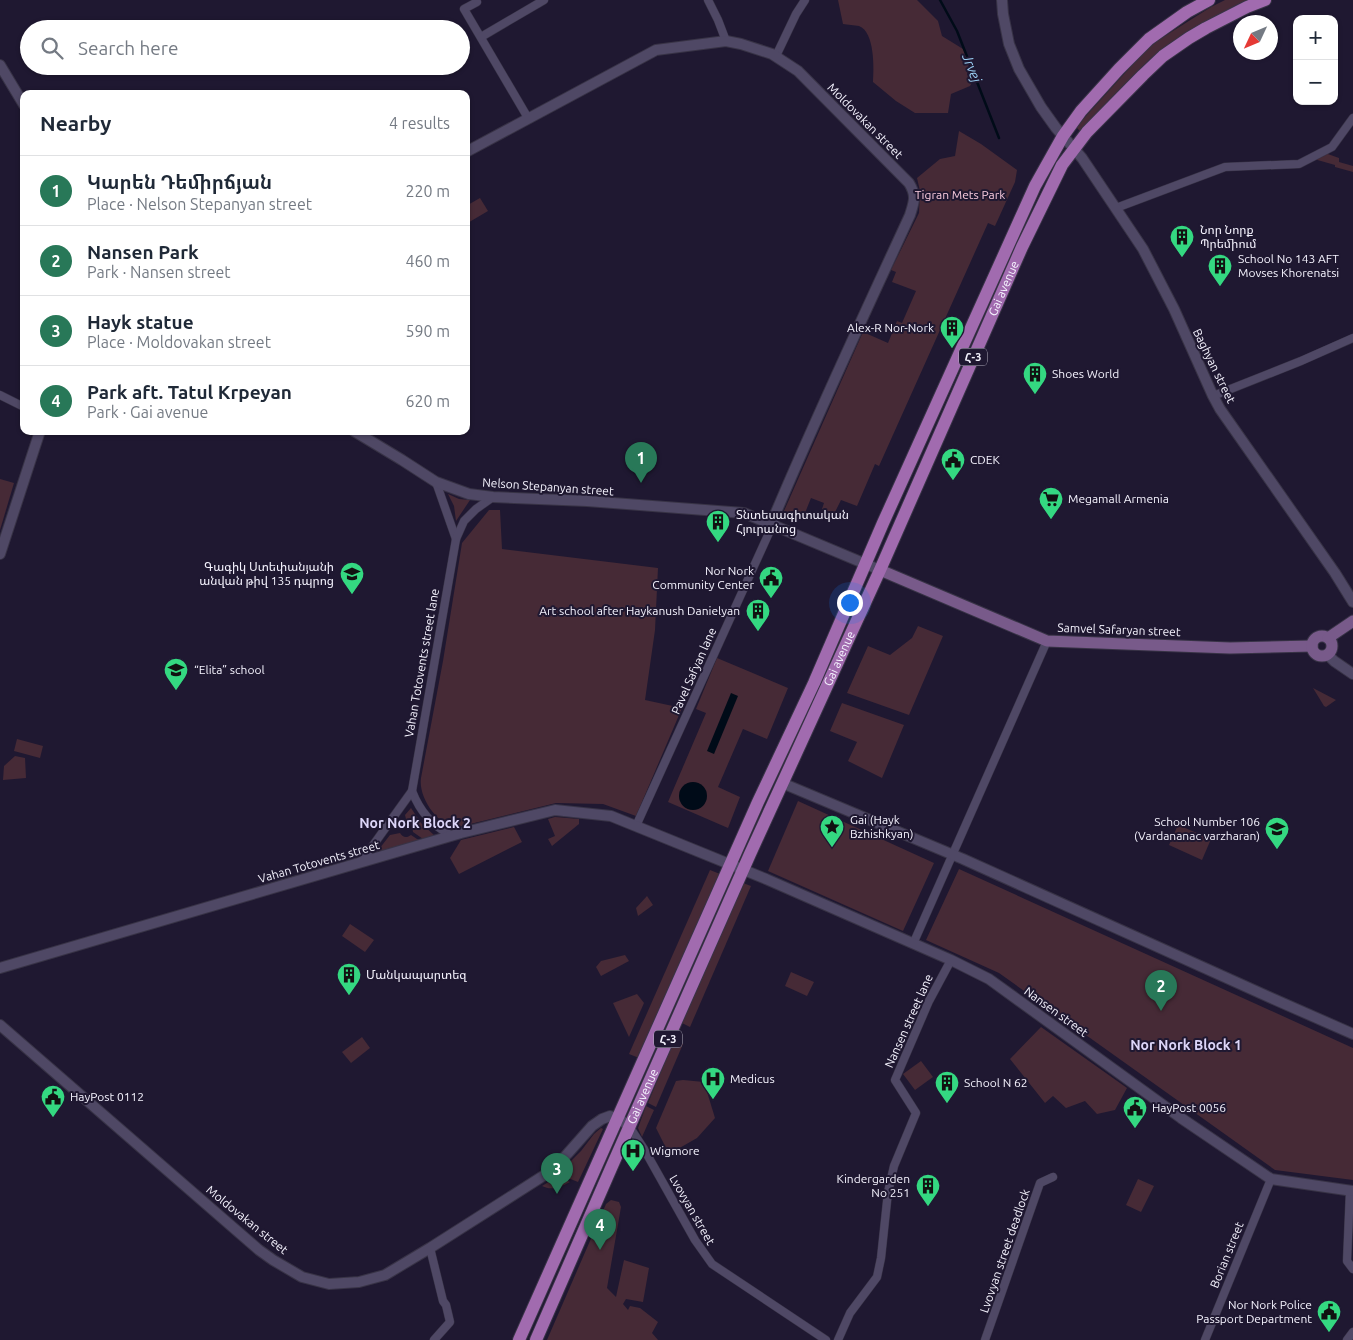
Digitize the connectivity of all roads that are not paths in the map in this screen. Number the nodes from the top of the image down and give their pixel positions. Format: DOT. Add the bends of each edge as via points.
graph roads {
  1 [pos="544,0"];
  2 [pos="708,0"];
  3 [pos="805,0"];
  4 [pos="1002,0"];
  5 [pos="1209,0"];
  6 [pos="1265,0"];
  7 [pos="477,2"];
  8 [pos="481,37"];
  9 [pos="726,41"];
  10 [pos="776,56"];
  11 [pos="0,65"];
  12 [pos="20,98"];
  13 [pos="528,118"];
  14 [pos="1353,118"];
  15 [pos="1063,136"];
  16 [pos="1074,149"];
  17 [pos="470,150"];
  18 [pos="1116,208"];
  19 [pos="1353,338"];
  20 [pos="0,395"];
  21 [pos="1212,396"];
  22 [pos="20,405"];
  23 [pos="39,435"];
  24 [pos="361,435"];
  25 [pos="436,482"];
  26 [pos="494,497"];
  27 [pos="773,524"];
  28 [pos="456,539"];
  29 [pos="0,554"];
  30 [pos="866,564"];
  31 [pos="880,570"];
  32 [pos="1353,602"];
  33 [pos="1353,621"];
  34 [pos="1328,638"];
  35 [pos="1047,641"];
  36 [pos="1312,646"];
  37 [pos="1328,655"];
  38 [pos="1353,674"];
  39 [pos="782,783"];
  40 [pos="412,790"];
  41 [pos="636,826"];
  42 [pos="452,836"];
  43 [pos="952,855"];
  44 [pos="361,862"];
  45 [pos="731,864"];
  46 [pos="744,870"];
  47 [pos="913,944"];
  48 [pos="951,960"];
  49 [pos="0,968"];
  50 [pos="0,1025"];
  51 [pos="1353,1034"];
  52 [pos="618,1118"];
  53 [pos="629,1126"];
  54 [pos="1053,1177"];
  55 [pos="1271,1179"];
  56 [pos="1352,1190"];
  57 [pos="430,1248"];
  58 [pos="1353,1269"];
  59 [pos="1353,1332"];
  60 [pos="434,1340"];
  61 [pos="519,1340"];
  62 [pos="536,1340"];
  63 [pos="826,1340"];
  64 [pos="838,1340"];
  65 [pos="985,1340"];
  66 [pos="1205,1340"];
  67 [pos="1347,1340"];
  1 -- 8 [label="street"];
  2 -- 9 [label="street"];
  3 -- 10 [label="street"];
  4 -- 15 [label="street, Baghyan street" via="1009,44 1019,69"];
  5 -- 15 [label="main road, Gai avenue / Հ-3" via="1149,39 1109,80"];
  6 -- 16 [label="main road, Gai avenue / Հ-3" via="1206,28 1163,56"];
  7 -- 8 [label="street" via="464,9"];
  8 -- 13 [label="street"];
  9 -- 10 [label="street, Moldovakan street"];
  9 -- 13 [label="street, Moldovakan street" via="656,50"];
  10 -- 27 [label="street, Moldovakan street" via="798,71 900,174 914,191 915,201"];
  11 -- 12 [label="street"];
  13 -- 17 [label="street, Moldovakan street"];
  14 -- 18 [label="street" via="1332,147 1299,164 1225,167"];
  15 -- 16 [label="street, Baghyan street"];
  15 -- 30 [label="main road, Gai avenue / Հ-3" via="1035,186"];
  16 -- 18 [label="street, Baghyan street"];
  16 -- 31 [label="main road, Gai avenue / Հ-3" via="1062,165 1030,231"];
  18 -- 21 [label="street, Baghyan street" via="1143,249 1174,309"];
  19 -- 21 [label="street"];
  20 -- 22 [label="street"];
  21 -- 32 [label="street, Baghyan street"];
  23 -- 29 [label="street"];
  24 -- 25 [label="street, Nelson Stepanyan street"];
  25 -- 26 [label="street, Nelson Stepanyan street" via="469,494"];
  25 -- 28 [label="street, Vahan Totovents street lane"];
  26 -- 27 [label="street, Nelson Stepanyan street" via="744,513"];
  26 -- 28 [label="street, Vahan Totovents street lane" via="476,508 464,521"];
  27 -- 30 [label="street, Nelson Stepanyan street"];
  27 -- 41 [label="street, Pavel Safyan lane"];
  28 -- 40 [label="street, Vahan Totovents street lane"];
  30 -- 31 [label="street, Nelson Stepanyan street"];
  30 -- 45 [label="main road, Gai avenue / Հ-3"];
  31 -- 35 [label="main road, Samvel Safaryan street"];
  31 -- 39 [label="main road, Gai avenue / Հ-3"];
  33 -- 34 [label="main road"];
  34 -- 36 [label="main road" via="1319,637"];
  34 -- 37 [label="main road" via="1332,647"];
  35 -- 36 [label="main road, Samvel Safaryan street" via="1230,648"];
  35 -- 43 [label="street"];
  36 -- 37 [label="main road" via="1316,655"];
  37 -- 38 [label="street"];
  39 -- 43 [label="street"];
  39 -- 46 [label="main road, Gai avenue / Հ-3"];
  40 -- 42 [label="street" via="421,811 440,830"];
  40 -- 44 [label="street, Vahan Totovents street lane"];
  41 -- 42 [label="street, Vahan Totovents street" via="611,816 555,810"];
  41 -- 45 [label="street, Vahan Totovents street"];
  42 -- 44 [label="street, Vahan Totovents street"];
  43 -- 47 [label="street"];
  43 -- 51 [label="street"];
  44 -- 49 [label="street, Vahan Totovents street"];
  45 -- 46 [label="street, Nansen street"];
  45 -- 52 [label="main road, Gai avenue / Հ-3"];
  46 -- 47 [label="street, Nansen street"];
  46 -- 53 [label="main road, Gai avenue / Հ-3"];
  47 -- 48 [label="street, Nansen street"];
  48 -- 55 [label="street, Nansen street" via="989,980"];
  48 -- 64 [label="street, Nansen street lane" via="929,1001 895,1080 916,1113 894,1166 877,1277 850,1313"];
  50 -- 57 [label="street, Moldovakan street" via="259,1250 302,1277 329,1284 359,1282 384,1275"];
  52 -- 53 [label="street"];
  52 -- 57 [label="street, Moldovakan street" via="602,1119 554,1169"];
  52 -- 61 [label="main road, Gai avenue / Հ-3"];
  53 -- 62 [label="main road, Gai avenue / Հ-3"];
  53 -- 63 [label="street, Lvovyan street" via="712,1264"];
  54 -- 65 [label="street, Lvovyan street deadlock" via="1040,1183"];
  55 -- 56 [label="street, Nansen street"];
  55 -- 66 [label="street, Borian street"];
  56 -- 58 [label="street" via="1347,1261"];
  57 -- 60 [label="street" via="450,1322"];
  59 -- 67 [label="street"];
}
